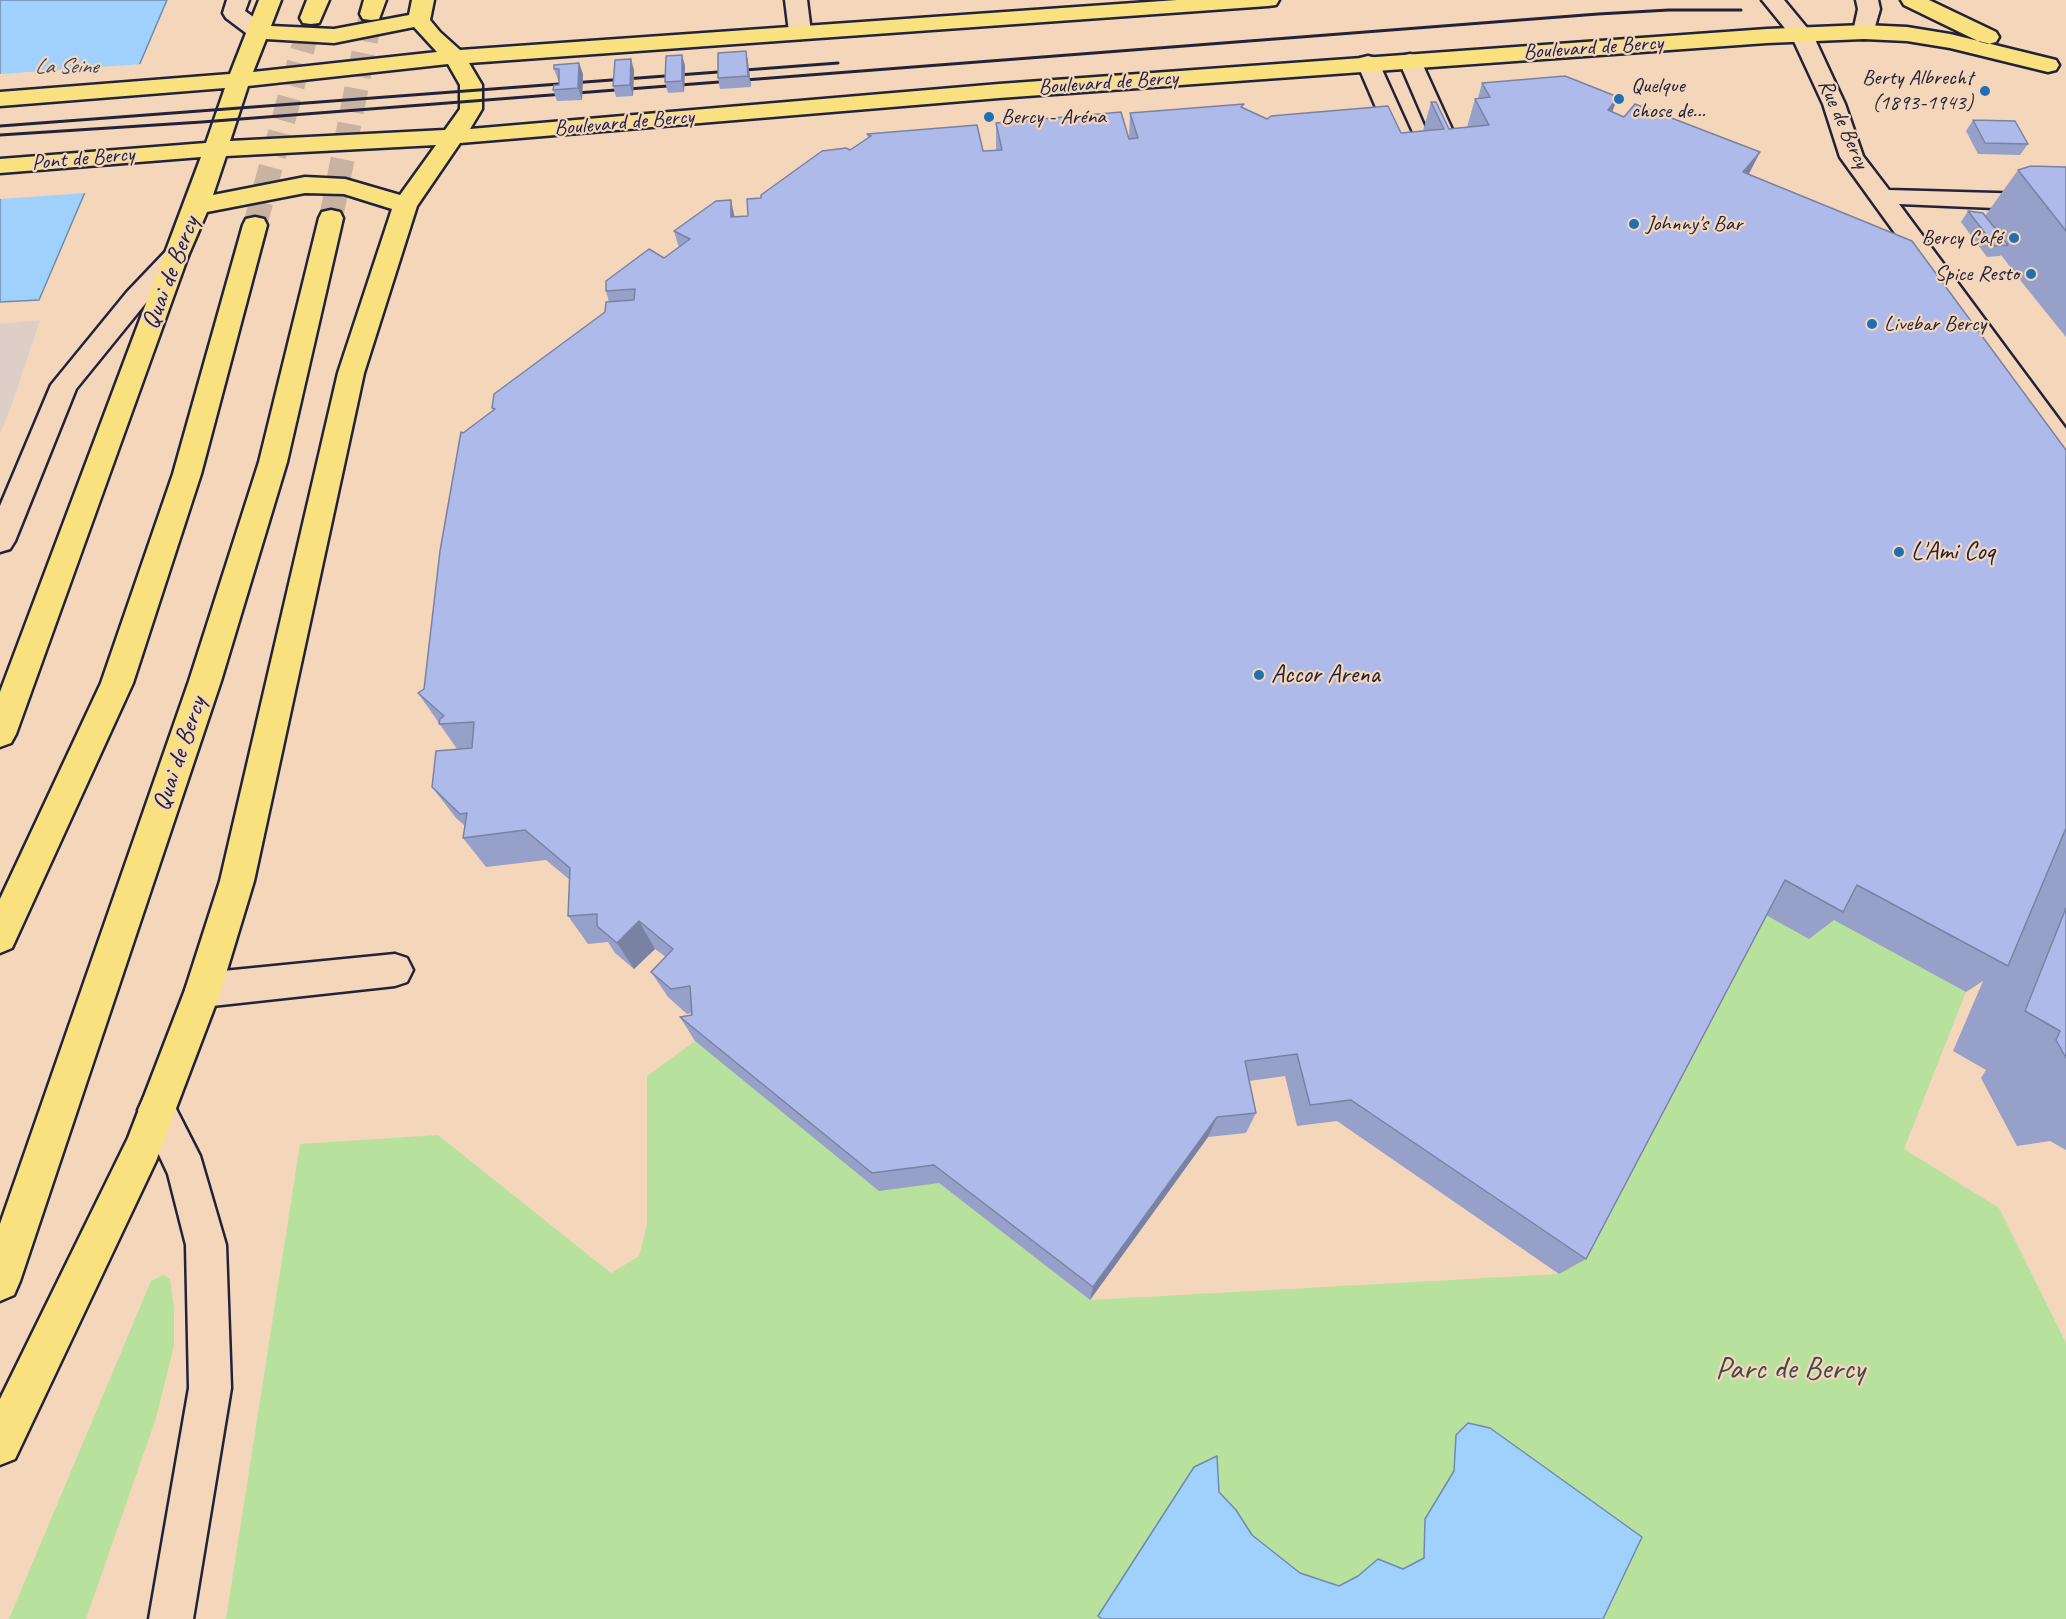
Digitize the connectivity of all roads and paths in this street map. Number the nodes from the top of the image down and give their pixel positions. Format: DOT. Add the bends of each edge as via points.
graph roads {
  1 [pos="238,0"];
  2 [pos="270,0"];
  3 [pos="796,0"];
  4 [pos="1268,0"];
  5 [pos="1773,0"];
  6 [pos="1867,0"];
  7 [pos="1912,0"];
  8 [pos="421,10"];
  9 [pos="258,31"];
  10 [pos="800,32"];
  11 [pos="1864,32"];
  12 [pos="1802,35"];
  13 [pos="455,57"];
  14 [pos="1410,61"];
  15 [pos="1368,63"];
  16 [pos="2057,69"];
  17 [pos="239,80"];
  18 [pos="0,99"];
  19 [pos="453,137"];
  20 [pos="216,149"];
  21 [pos="166,153"];
  22 [pos="0,166"];
  23 [pos="1458,168"];
  24 [pos="1415,171"];
  25 [pos="1894,196"];
  26 [pos="2066,202"];
  27 [pos="405,205"];
  28 [pos="197,206"];
  29 [pos="331,218"];
  30 [pos="255,225"];
  31 [pos="176,256"];
  32 [pos="2066,449"];
  33 [pos="0,542"];
  34 [pos="0,734"];
  35 [pos="0,937"];
  36 [pos="395,970"];
  37 [pos="203,990"];
  38 [pos="157,1110"];
  39 [pos="0,1281"];
  40 [pos="0,1444"];
  41 [pos="171,1619"];
  1 -- 9 [label="street" via="234,13"];
  2 -- 9 [label="main road, Quai de Bercy"];
  3 -- 10 [label="street"];
  4 -- 10 [label="main road"];
  5 -- 12 [label="street, Rue de Bercy"];
  6 -- 11 [label="street"];
  7 -- 16 [label="main road, Boulevard de Bercy"];
  8 -- 9 [label="main road" via="334,36"];
  8 -- 13 [label="main road" via="432,37"];
  9 -- 17 [label="main road, Quai de Bercy"];
  10 -- 13 [label="main road"];
  11 -- 12 [label="main road, Boulevard de Bercy"];
  11 -- 16 [label="main road, Boulevard de Bercy" via="1950,41"];
  12 -- 14 [label="main road, Boulevard de Bercy"];
  12 -- 32 [label="street, Rue de Bercy" via="1834,104 1852,157"];
  13 -- 17 [label="main road"];
  13 -- 19 [label="main road" via="472,90 471,110"];
  14 -- 15 [label="main road, Boulevard de Bercy"];
  14 -- 23 [label="street"];
  15 -- 19 [label="main road, Boulevard de Bercy"];
  15 -- 24 [label="street"];
  17 -- 18 [label="main road"];
  17 -- 20 [label="main road, Quai de Bercy"];
  19 -- 20 [label="main road, Boulevard de Bercy"];
  19 -- 27 [label="main road"];
  20 -- 21 [label="main road, Boulevard de Bercy"];
  20 -- 28 [label="main road, Quai de Bercy"];
  21 -- 22 [label="main road, Pont de Bercy"];
  25 -- 26 [label="street"];
  27 -- 28 [label="main road" via="345,186 305,185"];
  27 -- 37 [label="main road" via="351,372 237,881"];
  28 -- 31 [label="main road, Quai de Bercy"];
  29 -- 39 [label="main road, Quai de Bercy" via="273,462 205,681"];
  30 -- 35 [label="main road" via="187,474 117,683"];
  31 -- 33 [label="street" via="64,385"];
  31 -- 34 [label="main road, Quai de Bercy"];
  36 -- 37 [label="street"];
  37 -- 38 [label="main road"];
  38 -- 40 [label="main road" via="138,1158"];
  38 -- 41 [label="street" via="186,1170 206,1245 210,1388"];
}
